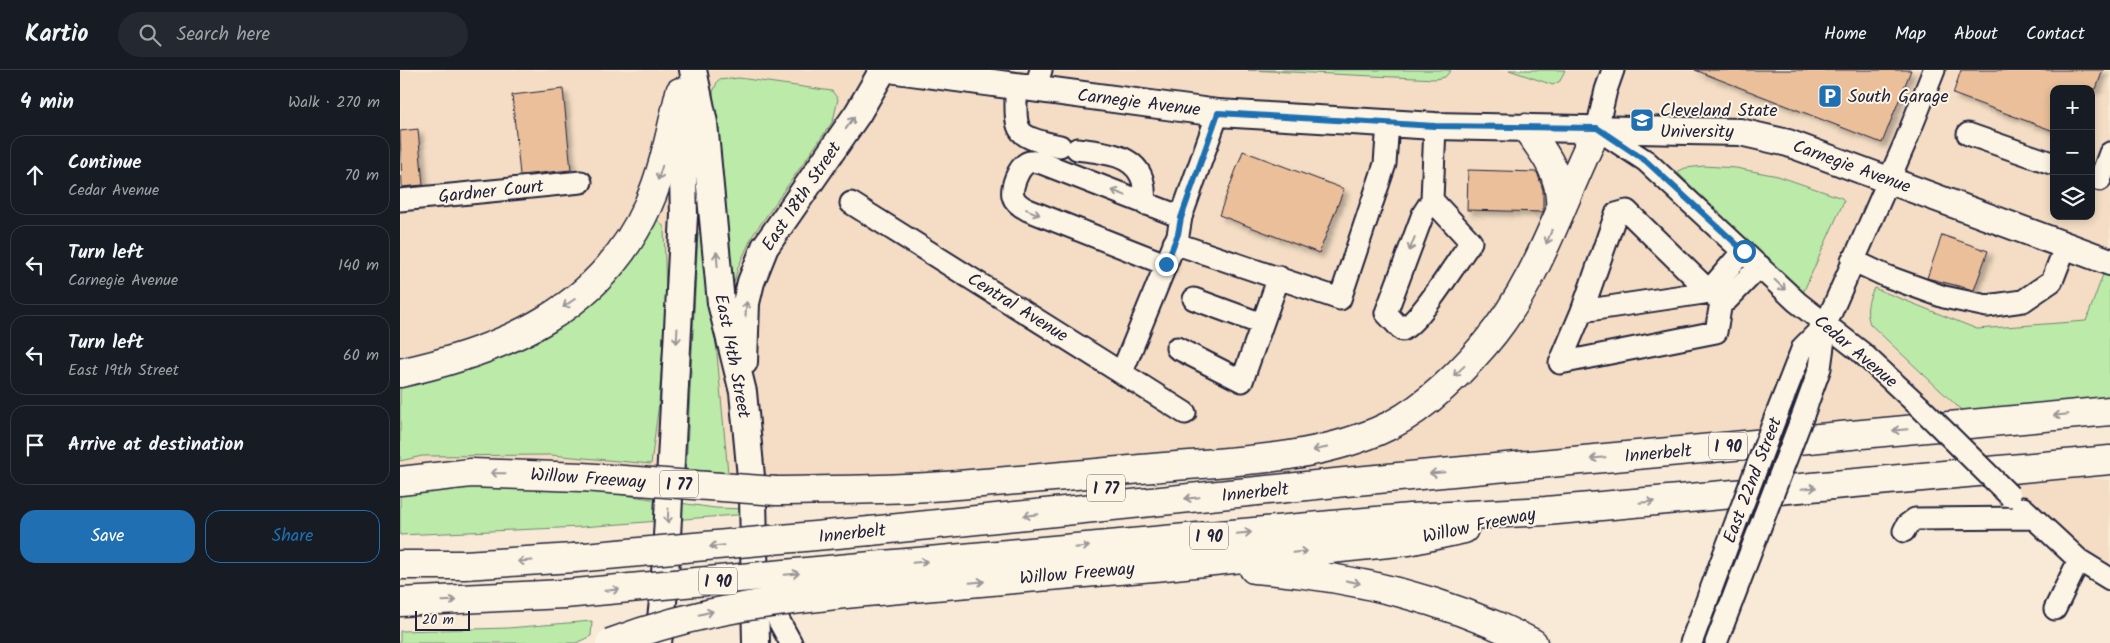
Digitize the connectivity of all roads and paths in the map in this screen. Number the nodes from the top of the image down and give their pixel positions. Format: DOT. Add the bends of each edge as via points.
graph roads {
  1 [pos="883,70"];
  2 [pos="896,70"];
  3 [pos="1613,70"];
  4 [pos="1934,70"];
  5 [pos="685,77"];
  6 [pos="1031,81"];
  7 [pos="1218,113"];
  8 [pos="1388,122"];
  9 [pos="1435,126"];
  10 [pos="1526,128"];
  11 [pos="1597,128"];
  12 [pos="1968,134"];
  13 [pos="2110,153"];
  14 [pos="2050,163"];
  15 [pos="1889,179"];
  16 [pos="2100,181"];
  17 [pos="581,182"];
  18 [pos="400,200"];
  19 [pos="1432,200"];
  20 [pos="851,203"];
  21 [pos="1145,204"];
  22 [pos="1560,212"];
  23 [pos="1181,218"];
  24 [pos="1174,242"];
  25 [pos="2066,245"];
  26 [pos="1744,251"];
  27 [pos="1852,260"];
  28 [pos="2110,262"];
  29 [pos="1166,264"];
  30 [pos="1760,266"];
  31 [pos="1279,277"];
  32 [pos="1715,297"];
  33 [pos="1194,299"];
  34 [pos="1582,311"];
  35 [pos="1262,324"];
  36 [pos="1826,324"];
  37 [pos="1177,348"];
  38 [pos="1122,372"];
  39 [pos="400,373"];
  40 [pos="743,392"];
  41 [pos="2110,411"];
  42 [pos="1185,413"];
  43 [pos="2110,460"];
  44 [pos="2110,480"];
  45 [pos="400,481"];
  46 [pos="1345,482"];
  47 [pos="2013,483"];
  48 [pos="764,494"];
  49 [pos="865,495"];
  50 [pos="1546,511"];
  51 [pos="2033,518"];
  52 [pos="1904,531"];
  53 [pos="2079,560"];
  54 [pos="400,565"];
  55 [pos="1165,566"];
  56 [pos="874,579"];
  57 [pos="2110,579"];
  58 [pos="664,593"];
  59 [pos="400,602"];
  60 [pos="2056,609"];
  61 [pos="610,643"];
  62 [pos="658,643"];
  63 [pos="670,643"];
  64 [pos="756,643"];
  65 [pos="791,643"];
  66 [pos="1533,643"];
  67 [pos="1691,643"];
  68 [pos="1716,643"];
  40 -- 1 [label="main road, East 18th Street, one-way" via="746,303 758,263 776,229 858,112"];
  2 -- 6 [label="main road, Carnegie Avenue"];
  3 -- 11 [label="street"];
  4 -- 15 [label="street, East 22nd Street"];
  5 -- 39 [label="highway, one-way" via="648,206 617,258 597,281 571,302 513,338 470,356"];
  40 -- 5 [label="main road, East 14th Street, one-way" via="721,303 704,123"];
  5 -- 58 [label="main road, one-way" via="684,215"];
  6 -- 7 [label="main road, Carnegie Avenue"];
  6 -- 21 [label="street" via="1016,125 1020,133 1028,139 1100,152 1133,163 1142,177"];
  7 -- 8 [label="main road, Carnegie Avenue"];
  7 -- 23 [label="street"];
  8 -- 9 [label="main road, Carnegie Avenue"];
  8 -- 31 [label="street" via="1385,164 1340,299"];
  9 -- 10 [label="main road, Carnegie Avenue"];
  9 -- 19 [label="street"];
  10 -- 11 [label="main road, Carnegie Avenue"];
  10 -- 22 [label="highway" via="1552,165 1559,186"];
  11 -- 15 [label="main road, Carnegie Avenue" via="1712,131 1765,137"];
  11 -- 22 [label="highway"];
  11 -- 26 [label="street, Cedar Avenue" via="1646,161"];
  12 -- 14 [label="street"];
  13 -- 16 [label="street"];
  15 -- 25 [label="main road, Carnegie Avenue"];
  15 -- 27 [label="street, East 22nd Street"];
  17 -- 18 [label="street, Gardner Court"];
  19 -- 19 [label="street, one-way" via="1423,214 1386,313 1402,330 1432,296 1471,242"];
  20 -- 38 [label="street, Central Avenue"];
  21 -- 23 [label="street"];
  21 -- 29 [label="street, one-way" via="1039,162 1025,164 1015,182 1013,195 1028,210"];
  22 -- 49 [label="highway, one-way" via="1524,289 1486,344 1422,404 1380,430 1333,446 1256,459"];
  23 -- 24 [label="street"];
  24 -- 29 [label="street"];
  24 -- 31 [label="street"];
  25 -- 27 [label="street" via="2052,281 2023,302 1987,306 1944,297"];
  25 -- 28 [label="main road, Carnegie Avenue"];
  26 -- 30 [label="street, Cedar Avenue"];
  26 -- 32 [label="street"];
  27 -- 36 [label="street, East 22nd Street"];
  29 -- 38 [label="street"];
  30 -- 32 [label="street" via="1727,300"];
  30 -- 36 [label="street, Cedar Avenue, one-way" via="1797,302"];
  31 -- 35 [label="street"];
  32 -- 34 [label="street"];
  32 -- 34 [label="street" via="1627,211 1616,214"];
  32 -- 34 [label="street" via="1716,332 1560,363"];
  33 -- 35 [label="street"];
  35 -- 37 [label="street" via="1242,381"];
  36 -- 47 [label="street, Cedar Avenue, bridge" via="1918,406"];
  36 -- 67 [label="street, East 22nd Street, bridge" via="1803,347"];
  36 -- 68 [label="street, East 22nd Street, bridge" via="1820,368"];
  38 -- 42 [label="street, Central Avenue"];
  40 -- 48 [label="main road, East 14th Street"];
  41 -- 46 [label="highway, Innerbelt / I 90, one-way"];
  43 -- 47 [label="highway, Innerbelt / I 90"];
  44 -- 47 [label="highway"];
  48 -- 45 [label="highway, Willow Freeway / I 77, one-way, bridge" via="582,477 471,473"];
  46 -- 49 [label="highway, I 77" via="1202,479 975,500"];
  46 -- 54 [label="highway, Innerbelt / I 90, one-way, bridge" via="574,558 464,566"];
  50 -- 47 [label="highway, Innerbelt / I 90, one-way"];
  47 -- 51 [label="street, Cedar Avenue"];
  48 -- 49 [label="highway, Willow Freeway"];
  48 -- 64 [label="main road, East 14th Street"];
  48 -- 65 [label="street" via="766,579"];
  55 -- 50 [label="highway, Willow Freeway, one-way" via="1408,541"];
  56 -- 50 [label="highway, Innerbelt / I 90, one-way" via="1410,518"];
  51 -- 52 [label="street" via="1915,519"];
  51 -- 53 [label="street, Cedar Avenue"];
  53 -- 57 [label="street, Cedar Avenue"];
  53 -- 60 [label="street"];
  56 -- 55 [label="highway, Willow Freeway, one-way"];
  55 -- 66 [label="highway, one-way" via="1280,570 1349,581 1453,609"];
  59 -- 56 [label="highway, Innerbelt / I 90, one-way, bridge"];
  61 -- 56 [label="highway, Willow Freeway, one-way, bridge" via="722,609 788,599"];
  58 -- 62 [label="main road"];
  58 -- 63 [label="street"];
}
